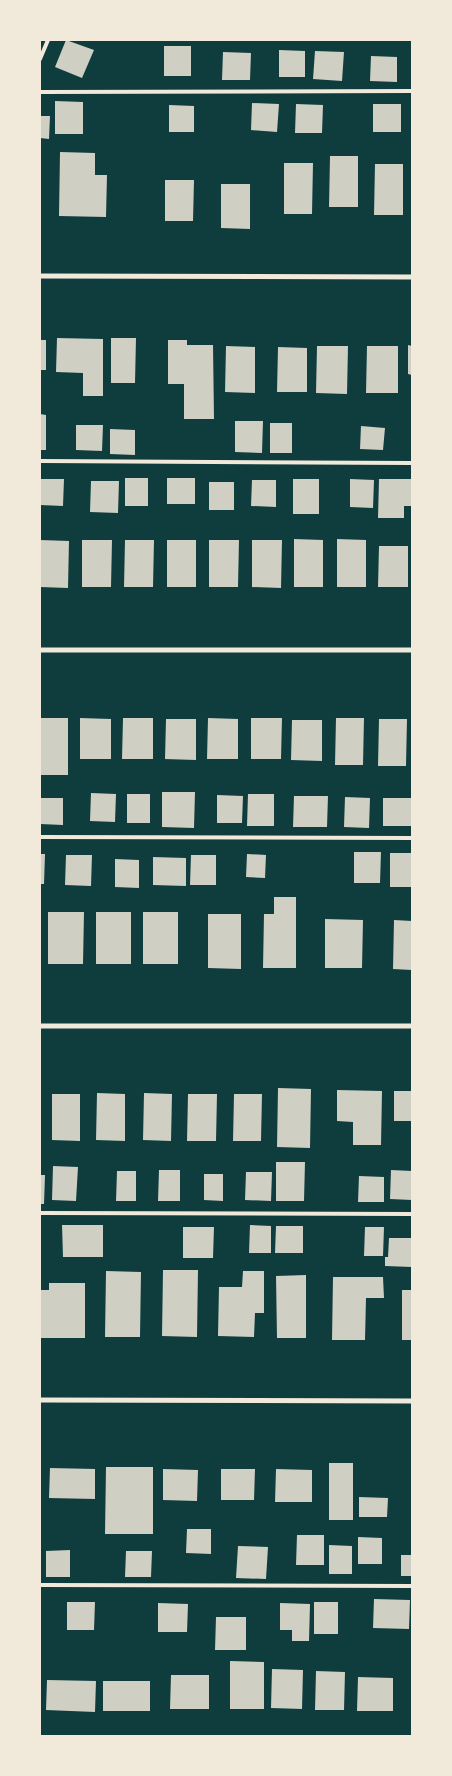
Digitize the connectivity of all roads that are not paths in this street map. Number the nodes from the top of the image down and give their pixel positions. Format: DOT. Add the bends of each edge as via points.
graph roads {
  1 [pos="48,40"];
  2 [pos="40,59"];
  3 [pos="412,91"];
  4 [pos="40,92"];
  5 [pos="40,276"];
  6 [pos="412,277"];
  7 [pos="40,461"];
  8 [pos="412,463"];
  9 [pos="40,650"];
  10 [pos="412,650"];
  11 [pos="40,837"];
  12 [pos="412,838"];
  13 [pos="40,1026"];
  14 [pos="412,1026"];
  15 [pos="40,1213"];
  16 [pos="412,1214"];
  17 [pos="40,1400"];
  18 [pos="412,1401"];
  19 [pos="40,1585"];
  20 [pos="412,1586"];
  1 -- 2 [label="lane"];
  3 -- 4 [label="lane"];
  5 -- 6 [label="street"];
  7 -- 8 [label="lane"];
  9 -- 10 [label="street"];
  11 -- 12 [label="lane"];
  13 -- 14 [label="street"];
  15 -- 16 [label="lane"];
  17 -- 18 [label="street"];
  19 -- 20 [label="lane"];
}
